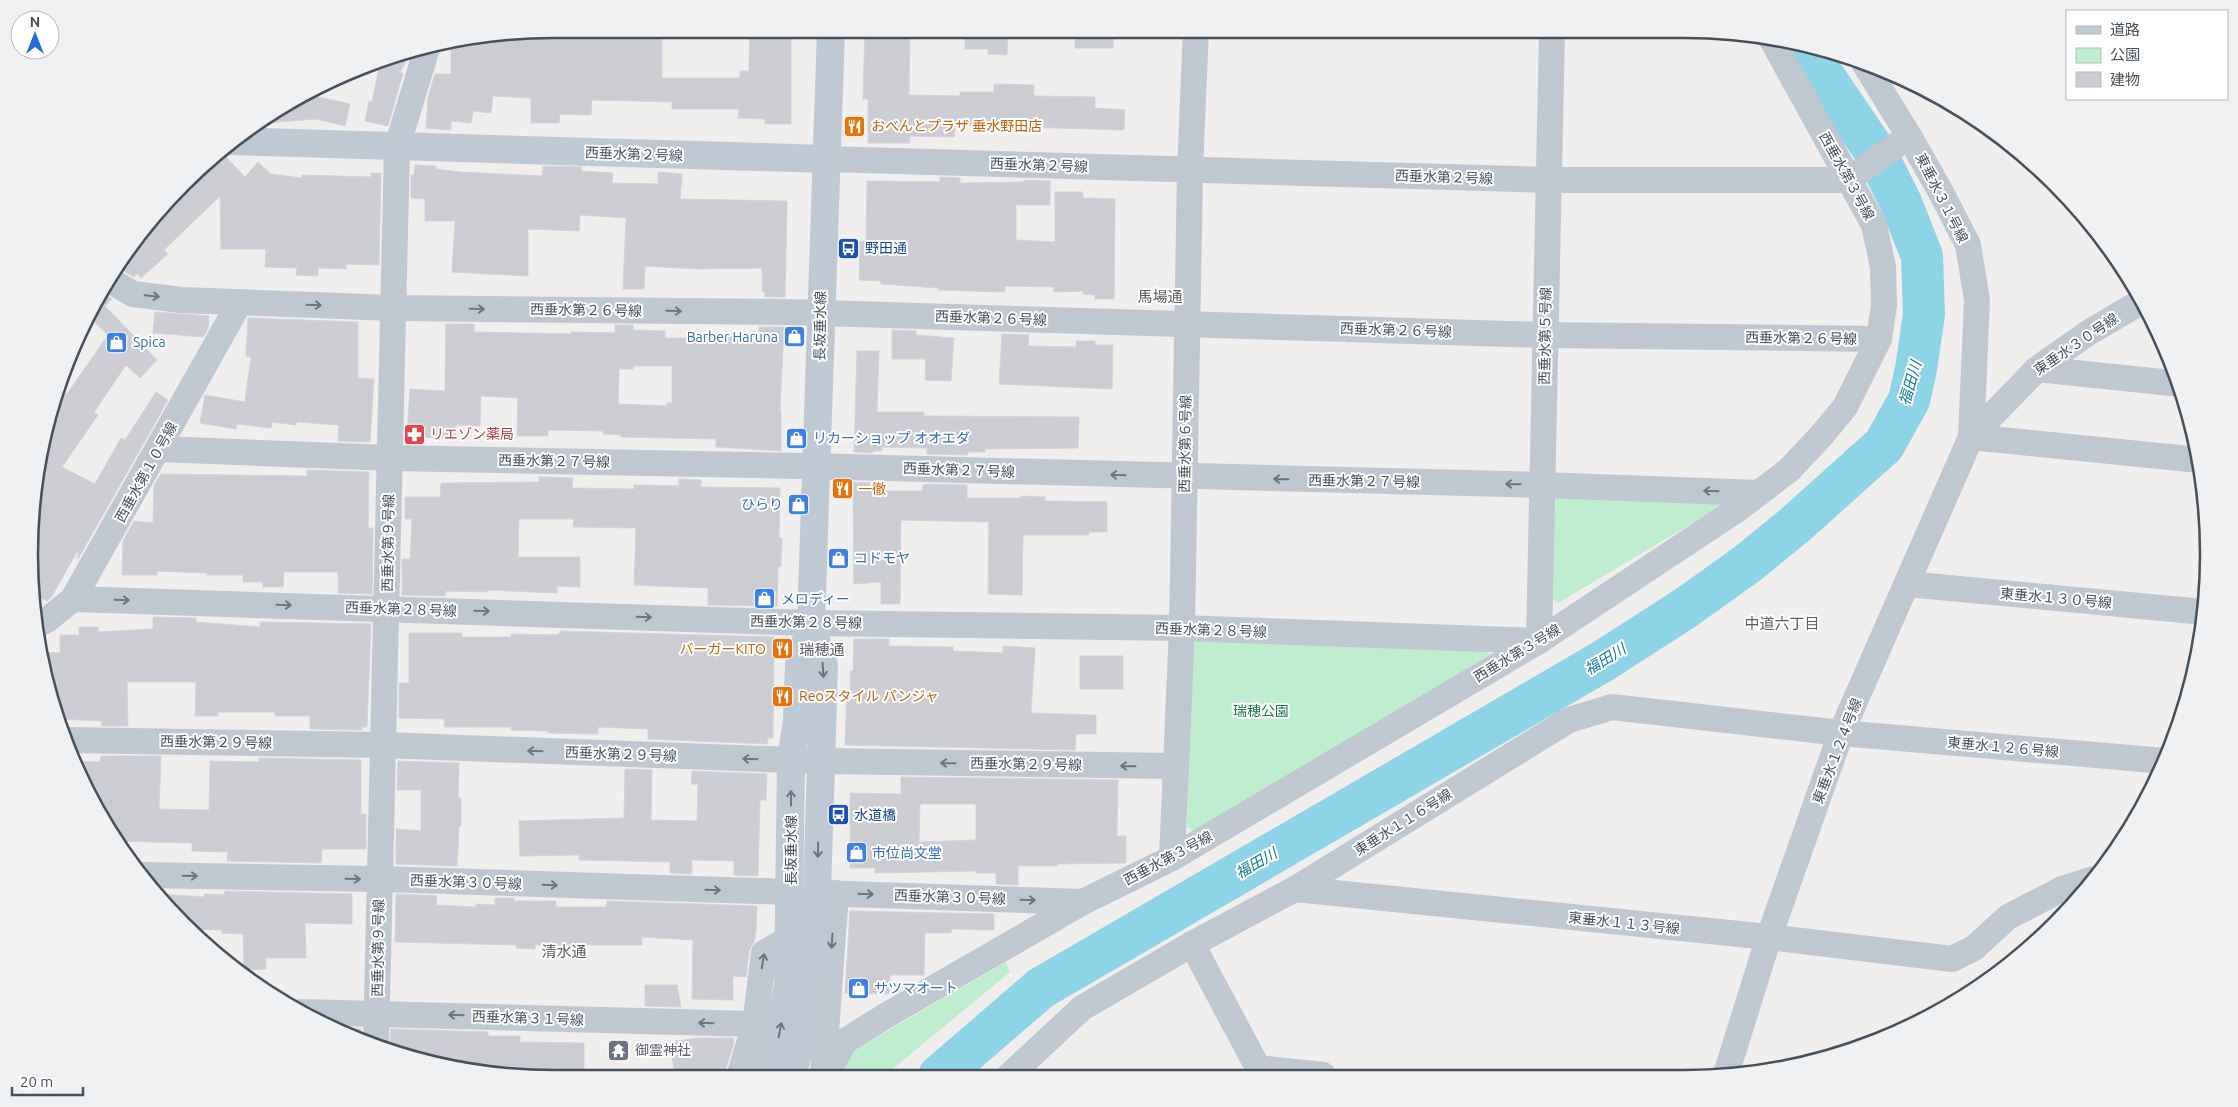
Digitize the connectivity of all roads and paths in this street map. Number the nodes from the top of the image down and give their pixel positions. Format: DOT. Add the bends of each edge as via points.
graph roads {
  1 [pos="831,38"];
  2 [pos="1196,38"];
  3 [pos="1552,38"];
  4 [pos="1775,45"];
  5 [pos="425,54"];
  6 [pos="1870,72"];
  7 [pos="1910,136"];
  8 [pos="243,141"];
  9 [pos="397,147"];
  10 [pos="826,159"];
  11 [pos="1190,170"];
  12 [pos="1549,180"];
  13 [pos="1848,180"];
  14 [pos="114,283"];
  15 [pos="240,302"];
  16 [pos="2136,305"];
  17 [pos="393,308"];
  18 [pos="820,314"];
  19 [pos="1187,324"];
  20 [pos="1545,335"];
  21 [pos="1879,339"];
  22 [pos="2037,369"];
  23 [pos="2171,383"];
  24 [pos="1972,436"];
  25 [pos="159,450"];
  26 [pos="390,458"];
  27 [pos="2192,459"];
  28 [pos="817,466"];
  29 [pos="1185,477"];
  30 [pos="1542,485"];
  31 [pos="1759,493"];
  32 [pos="1907,584"];
  33 [pos="73,599"];
  34 [pos="386,608"];
  35 [pos="2197,611"];
  36 [pos="42,622"];
  37 [pos="811,623"];
  38 [pos="1182,628"];
  39 [pos="1539,641"];
  40 [pos="1841,733"];
  41 [pos="73,740"];
  42 [pos="383,745"];
  43 [pos="791,760"];
  44 [pos="2157,760"];
  45 [pos="820,761"];
  46 [pos="1176,766"];
  47 [pos="1172,858"];
  48 [pos="150,875"];
  49 [pos="380,879"];
  50 [pos="2082,882"];
  51 [pos="1295,889"];
  52 [pos="814,892"];
  53 [pos="1083,902"];
  54 [pos="1769,937"];
  55 [pos="790,938"];
  56 [pos="1192,944"];
  57 [pos="318,1012"];
  58 [pos="377,1013"];
  59 [pos="755,1024"];
  60 [pos="376,1038"];
  61 [pos="1728,1067"];
  62 [pos="741,1070"];
  63 [pos="768,1070"];
  64 [pos="793,1070"];
  65 [pos="824,1070"];
  66 [pos="828,1070"];
  67 [pos="1015,1070"];
  68 [pos="1257,1070"];
  1 -- 10 [label="main road, 長坂垂水線"];
  2 -- 11 [label="street, 西垂水第６号線"];
  3 -- 12 [label="street, 西垂水第５号線"];
  4 -- 13 [label="street, 西垂水第３号線"];
  5 -- 9 [label="street, 西垂水第９号線"];
  6 -- 7 [label="street, 東垂水３１号線"];
  7 -- 13 [label="street"];
  7 -- 24 [label="street, 東垂水３１号線" via="1968,245 1977,300"];
  8 -- 9 [label="main road, 西垂水第２号線"];
  9 -- 10 [label="main road, 西垂水第２号線"];
  9 -- 17 [label="street, 西垂水第９号線"];
  10 -- 11 [label="street, 西垂水第２号線"];
  10 -- 18 [label="main road, 長坂垂水線"];
  11 -- 12 [label="street, 西垂水第２号線"];
  11 -- 19 [label="street, 西垂水第６号線"];
  12 -- 13 [label="street, 西垂水第２号線"];
  12 -- 20 [label="street, 西垂水第５号線"];
  13 -- 21 [label="street, 西垂水第３号線" via="1874,225 1883,267 1884,305"];
  14 -- 15 [label="street, 西垂水第２６号線, one-way" via="133,294"];
  15 -- 17 [label="street, 西垂水第２６号線, one-way"];
  15 -- 25 [label="street, 西垂水第１０号線"];
  16 -- 22 [label="street, 東垂水３０号線" via="2088,332"];
  17 -- 18 [label="street, 西垂水第２６号線, one-way"];
  17 -- 26 [label="street, 西垂水第９号線"];
  18 -- 19 [label="street, 西垂水第２６号線"];
  18 -- 28 [label="main road, 長坂垂水線"];
  19 -- 20 [label="street, 西垂水第２６号線"];
  19 -- 29 [label="street, 西垂水第６号線"];
  20 -- 21 [label="street, 西垂水第２６号線"];
  20 -- 30 [label="street, 西垂水第５号線"];
  21 -- 31 [label="street, 西垂水第３号線" via="1845,407 1789,470"];
  22 -- 23 [label="street"];
  22 -- 24 [label="street, 東垂水３０号線"];
  24 -- 27 [label="street"];
  24 -- 32 [label="street, 東垂水１２４号線"];
  25 -- 26 [label="street, 西垂水第２７号線"];
  25 -- 33 [label="street, 西垂水第１０号線"];
  26 -- 28 [label="street, 西垂水第２７号線"];
  26 -- 34 [label="street, 西垂水第９号線"];
  29 -- 28 [label="street, 西垂水第２７号線, one-way"];
  28 -- 37 [label="main road, 長坂垂水線"];
  30 -- 29 [label="street, 西垂水第２７号線, one-way"];
  29 -- 38 [label="street, 西垂水第６号線"];
  31 -- 30 [label="street, 西垂水第２７号線, one-way"];
  30 -- 39 [label="street, 西垂水第５号線"];
  31 -- 39 [label="street, 西垂水第３号線"];
  32 -- 35 [label="street, 東垂水１３０号線"];
  32 -- 40 [label="street, 東垂水１２４号線"];
  33 -- 34 [label="street, 西垂水第２８号線, one-way"];
  33 -- 36 [label="street, 西垂水第１０号線"];
  34 -- 37 [label="street, 西垂水第２８号線, one-way"];
  34 -- 42 [label="street, 西垂水第９号線"];
  37 -- 38 [label="street, 西垂水第２８号線"];
  37 -- 43 [label="main road, 長坂垂水線" via="799,665 797,720"];
  37 -- 45 [label="main road, 長坂垂水線, one-way" via="824,666"];
  38 -- 39 [label="street, 西垂水第２８号線"];
  38 -- 46 [label="street, 西垂水第６号線"];
  39 -- 47 [label="street, 西垂水第３号線"];
  40 -- 44 [label="street, 東垂水１２６号線"];
  40 -- 51 [label="street, 東垂水１１６号線" via="1612,707 1568,720"];
  40 -- 54 [label="street, 東垂水１２４号線"];
  41 -- 42 [label="street, 西垂水第２９号線"];
  43 -- 42 [label="street, 西垂水第２９号線, one-way"];
  42 -- 49 [label="street, 西垂水第９号線"];
  43 -- 45 [label="street, 西垂水第２９号線"];
  52 -- 43 [label="main road, 長坂垂水線, one-way"];
  46 -- 45 [label="street, 西垂水第２９号線, one-way"];
  45 -- 52 [label="main road, 長坂垂水線, one-way"];
  46 -- 47 [label="street, 西垂水第６号線"];
  47 -- 53 [label="street, 西垂水第３号線"];
  48 -- 49 [label="street, 西垂水第３０号線, one-way"];
  49 -- 52 [label="street, 西垂水第３０号線, one-way"];
  49 -- 58 [label="street, 西垂水第９号線"];
  50 -- 54 [label="street, 東垂水１１３号線" via="2008,917 1974,948 1952,958"];
  51 -- 54 [label="street, 東垂水１１３号線"];
  51 -- 56 [label="street, 東垂水１１６号線"];
  52 -- 53 [label="street, 西垂水第３０号線, one-way"];
  52 -- 55 [label="main road, 長坂垂水線"];
  52 -- 64 [label="main road, 長坂垂水線" via="810,988"];
  52 -- 65 [label="street, one-way"];
  53 -- 66 [label="street, 西垂水第３号線" via="845,1041"];
  54 -- 61 [label="street, 東垂水１２４号線"];
  59 -- 55 [label="street, one-way" via="764,953"];
  63 -- 55 [label="main road, 長坂垂水線, one-way" via="788,986"];
  56 -- 67 [label="street, 東垂水１１６号線" via="1082,1008"];
  56 -- 68 [label="street"];
  57 -- 58 [label="street, 西垂水第３１号線"];
  59 -- 58 [label="street, 西垂水第３１号線, one-way"];
  58 -- 60 [label="street, 西垂水第９号線"];
  59 -- 62 [label="street"];
}
